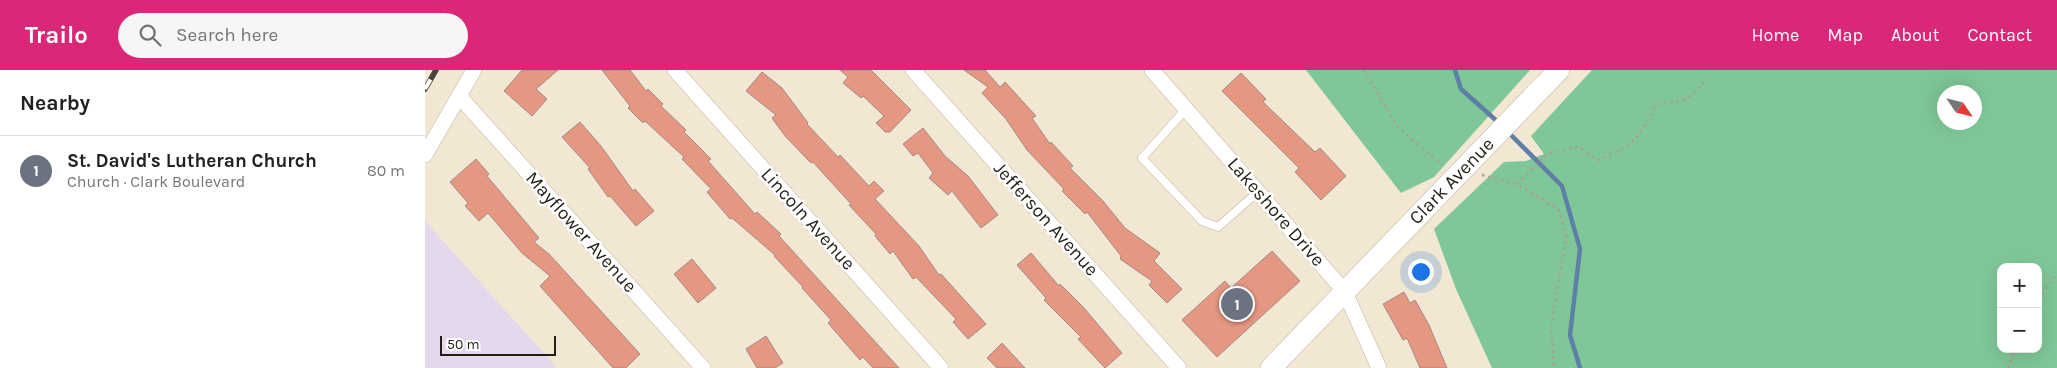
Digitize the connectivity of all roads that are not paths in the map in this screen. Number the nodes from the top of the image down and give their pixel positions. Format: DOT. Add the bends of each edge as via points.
graph roads {
  1 [pos="474,70"];
  2 [pos="675,70"];
  3 [pos="913,70"];
  4 [pos="1152,70"];
  5 [pos="1559,70"];
  6 [pos="459,96"];
  7 [pos="1186,109"];
  8 [pos="425,155"];
  9 [pos="1259,191"];
  10 [pos="1345,292"];
  11 [pos="703,368"];
  12 [pos="941,368"];
  13 [pos="1179,368"];
  14 [pos="1271,368"];
  15 [pos="1379,368"];
  1 -- 6 [label="street"];
  2 -- 12 [label="street, Lincoln Avenue"];
  3 -- 13 [label="street, Jefferson Avenue"];
  4 -- 7 [label="street, Lakeshore Drive"];
  5 -- 10 [label="street, Clark Avenue"];
  6 -- 8 [label="street"];
  6 -- 11 [label="street, Mayflower Avenue"];
  7 -- 9 [label="street, Lakeshore Drive"];
  7 -- 9 [label="lane" via="1142,158 1202,221 1218,227"];
  9 -- 10 [label="street, Lakeshore Drive"];
  10 -- 14 [label="street, Clark Avenue"];
  10 -- 15 [label="street, Lakeshore Drive"];
}
